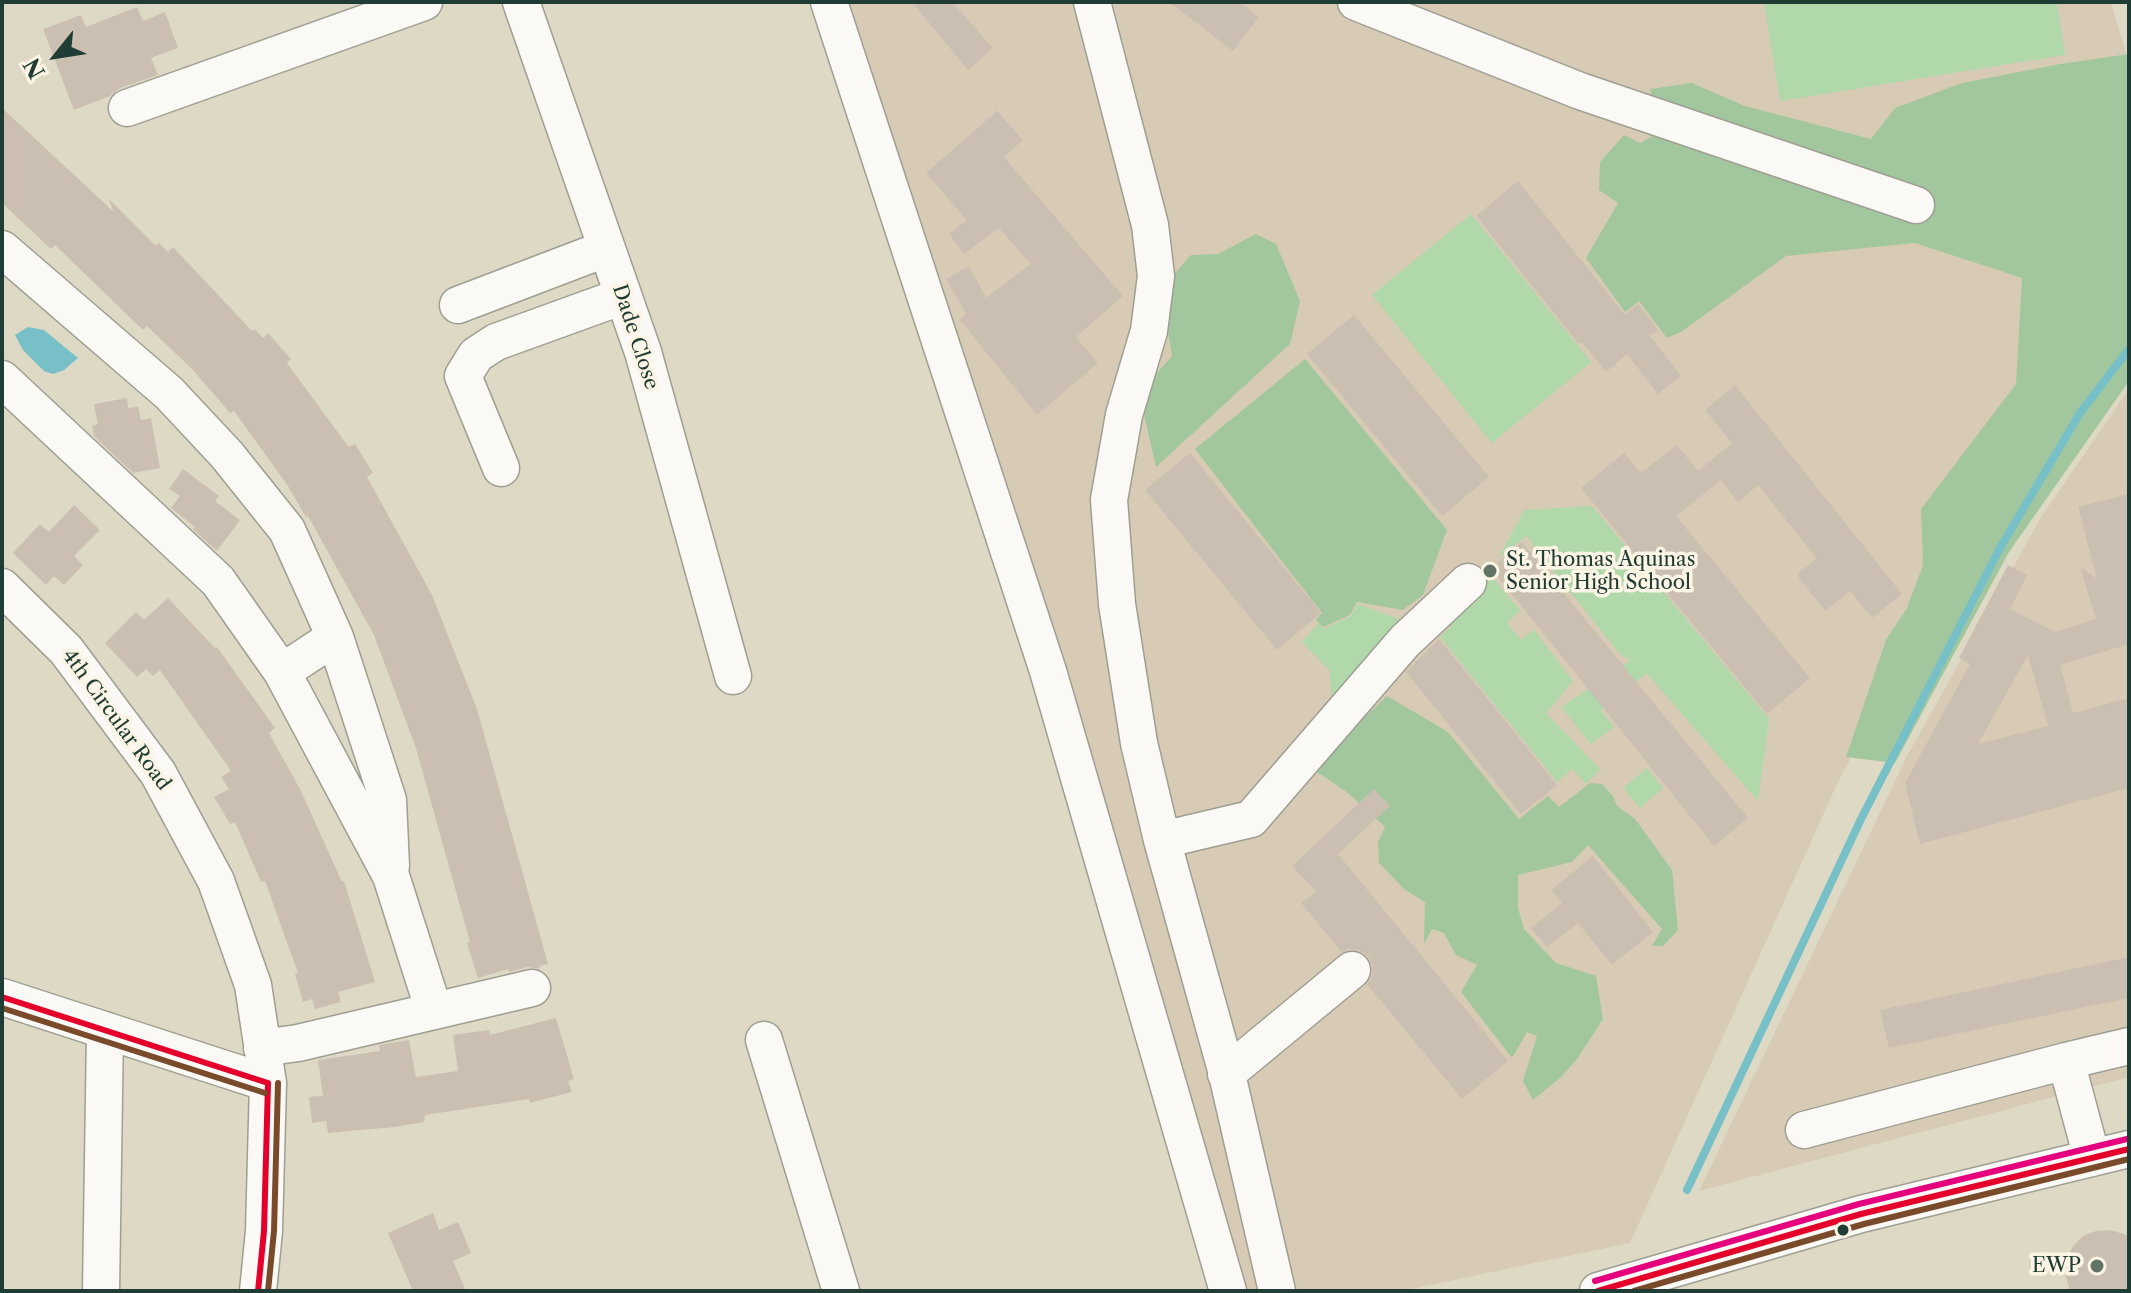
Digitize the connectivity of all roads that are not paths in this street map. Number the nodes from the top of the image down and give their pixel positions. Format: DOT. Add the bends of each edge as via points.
graph roads {
  1 [pos="424,2"];
  2 [pos="521,2"];
  3 [pos="829,2"];
  4 [pos="1092,2"];
  5 [pos="1356,2"];
  6 [pos="127,108"];
  7 [pos="1916,205"];
  8 [pos="2,249"];
  9 [pos="605,249"];
  10 [pos="623,296"];
  11 [pos="458,305"];
  12 [pos="2,379"];
  13 [pos="501,468"];
  14 [pos="1468,582"];
  15 [pos="2,587"];
  16 [pos="335,637"];
  17 [pos="282,672"];
  18 [pos="733,676"];
  19 [pos="1162,840"];
  20 [pos="391,876"];
  21 [pos="1352,970"];
  22 [pos="532,988"];
  23 [pos="2,997"];
  24 [pos="434,1011"];
  25 [pos="105,1030"];
  26 [pos="764,1040"];
  27 [pos="2129,1046"];
  28 [pos="262,1048"];
  29 [pos="2066,1061"];
  30 [pos="1226,1074"];
  31 [pos="268,1083"];
  32 [pos="1804,1130"];
  33 [pos="2129,1149"];
  34 [pos="2092,1158"];
  35 [pos="1700,1277"];
  36 [pos="101,1291"];
  37 [pos="258,1291"];
  38 [pos="841,1291"];
  39 [pos="1228,1291"];
  40 [pos="1277,1291"];
  41 [pos="1598,1291"];
  1 -- 6 [label="street"];
  2 -- 9 [label="street, Dade Close"];
  3 -- 39 [label="street" via="1048,671"];
  4 -- 19 [label="street" via="1150,225 1156,276 1149,331 1124,415 1109,500 1117,604 1139,743"];
  5 -- 7 [label="street" via="1580,91"];
  8 -- 16 [label="street" via="169,393 227,455 287,530"];
  9 -- 10 [label="street, Dade Close"];
  9 -- 11 [label="street"];
  10 -- 13 [label="street" via="496,342 476,355 463,376"];
  10 -- 18 [label="street, Dade Close"];
  12 -- 17 [label="street" via="218,581"];
  14 -- 19 [label="street" via="1405,641 1251,819"];
  15 -- 28 [label="street, 4th Circular Road" via="66,650 158,773 216,881 253,985"];
  16 -- 17 [label="street"];
  16 -- 20 [label="street" via="388,800"];
  17 -- 20 [label="street"];
  19 -- 30 [label="street"];
  20 -- 24 [label="street"];
  21 -- 30 [label="street"];
  22 -- 24 [label="street"];
  23 -- 25 [label="street"];
  24 -- 28 [label="street"];
  25 -- 31 [label="street"];
  25 -- 36 [label="street"];
  26 -- 38 [label="street"];
  27 -- 29 [label="street"];
  28 -- 31 [label="street, 4th Circular Road"];
  29 -- 32 [label="street"];
  29 -- 34 [label="street"];
  30 -- 40 [label="street"];
  31 -- 37 [label="street, 4th Circular Road"];
  33 -- 34 [label="street"];
  34 -- 35 [label="street" via="1861,1214"];
  35 -- 41 [label="street"];
}
